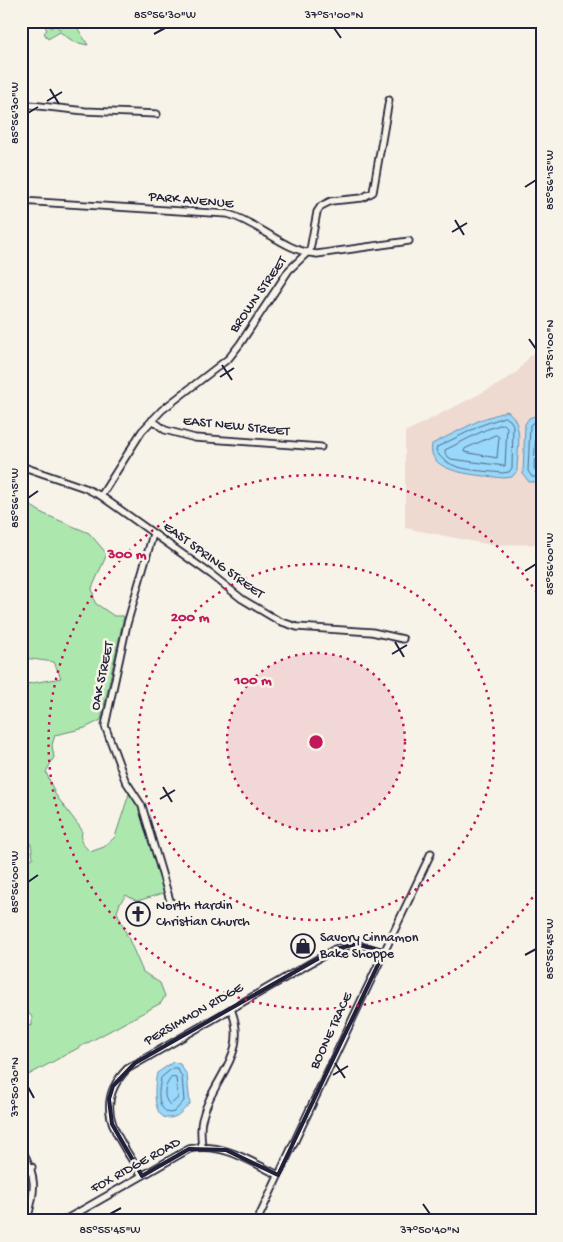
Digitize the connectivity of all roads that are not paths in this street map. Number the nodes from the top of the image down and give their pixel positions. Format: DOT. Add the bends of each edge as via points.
graph roads {
  1 [pos="389,100"];
  2 [pos="21,104"];
  3 [pos="157,114"];
  4 [pos="21,201"];
  5 [pos="409,241"];
  6 [pos="308,253"];
  7 [pos="152,420"];
  8 [pos="321,447"];
  9 [pos="21,466"];
  10 [pos="101,496"];
  11 [pos="153,534"];
  12 [pos="403,639"];
  13 [pos="430,853"];
  14 [pos="171,904"];
  15 [pos="384,952"];
  16 [pos="231,1009"];
  17 [pos="202,1147"];
  18 [pos="21,1148"];
  19 [pos="32,1167"];
  20 [pos="278,1175"];
  21 [pos="142,1176"];
  22 [pos="21,1178"];
  23 [pos="27,1221"];
  24 [pos="63,1221"];
  25 [pos="257,1221"];
  1 -- 6 [label="street, BROWN STREET" via="373,192 362,198 331,201 321,206"];
  2 -- 3 [label="street"];
  4 -- 6 [label="street, PARK AVENUE" via="228,214"];
  5 -- 6 [label="street, PARK AVENUE" via="356,250"];
  6 -- 7 [label="street, BROWN STREET" via="286,273 229,358"];
  7 -- 8 [label="street, EAST NEW STREET" via="165,430 195,438"];
  7 -- 10 [label="street, BROWN STREET"];
  9 -- 10 [label="street, EAST SPRING STREET"];
  10 -- 11 [label="street, EAST SPRING STREET"];
  11 -- 12 [label="street, EAST SPRING STREET" via="242,599 279,621 297,627 372,632"];
  11 -- 14 [label="street, OAK STREET" via="127,624 105,726 125,780 142,806"];
  13 -- 15 [label="street, BOONE TRACE"];
  15 -- 16 [label="street, PERSIMMON RIDGE" via="366,945 346,945"];
  15 -- 20 [label="street, BOONE TRACE"];
  16 -- 17 [label="street" via="237,1024 237,1042 202,1120"];
  16 -- 21 [label="street, PERSIMMON RIDGE" via="127,1068 113,1086 109,1099 112,1124"];
  17 -- 20 [label="street, FOX RIDGE ROAD" via="226,1150"];
  17 -- 21 [label="street, FOX RIDGE ROAD" via="190,1149"];
  18 -- 19 [label="street"];
  19 -- 22 [label="street"];
  19 -- 23 [label="street" via="34,1189"];
  20 -- 25 [label="street, BOONE TRACE"];
  21 -- 24 [label="street, FOX RIDGE ROAD"];
}
